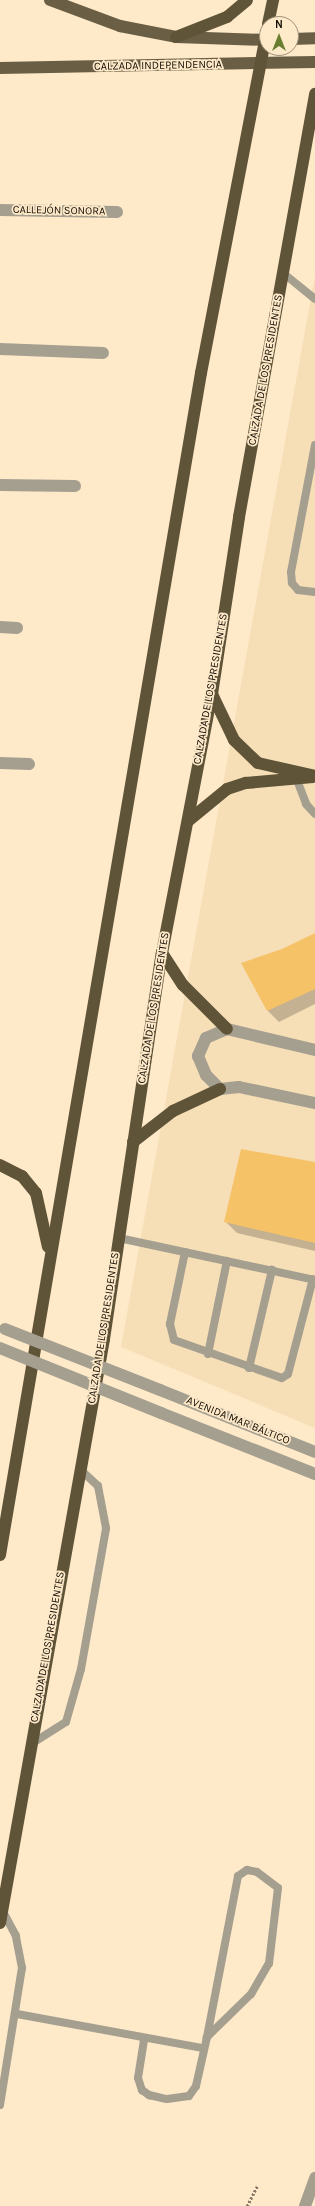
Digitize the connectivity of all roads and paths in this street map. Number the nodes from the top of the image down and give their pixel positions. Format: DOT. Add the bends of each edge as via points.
graph roads {
  1 [pos="50,0"];
  2 [pos="247,0"];
  3 [pos="273,0"];
  4 [pos="270,16"];
  5 [pos="259,36"];
  6 [pos="176,38"];
  7 [pos="315,38"];
  8 [pos="299,39"];
  9 [pos="262,56"];
  10 [pos="315,62"];
  11 [pos="261,64"];
  12 [pos="0,68"];
  13 [pos="315,94"];
  14 [pos="313,112"];
  15 [pos="0,210"];
  16 [pos="117,212"];
  17 [pos="283,273"];
  18 [pos="315,298"];
  19 [pos="0,349"];
  20 [pos="103,353"];
  21 [pos="315,445"];
  22 [pos="0,485"];
  23 [pos="75,486"];
  24 [pos="315,592"];
  25 [pos="0,627"];
  26 [pos="17,628"];
  27 [pos="212,694"];
  28 [pos="0,763"];
  29 [pos="28,764"];
  30 [pos="315,776"];
  31 [pos="297,780"];
  32 [pos="315,814"];
  33 [pos="188,820"];
  34 [pos="162,953"];
  35 [pos="227,1030"];
  36 [pos="315,1050"];
  37 [pos="220,1088"];
  38 [pos="315,1103"];
  39 [pos="133,1142"];
  40 [pos="0,1165"];
  41 [pos="119,1238"];
  42 [pos="186,1252"];
  43 [pos="50,1257"];
  44 [pos="227,1261"];
  45 [pos="272,1270"];
  46 [pos="314,1280"];
  47 [pos="2,1329"];
  48 [pos="0,1348"];
  49 [pos="208,1354"];
  50 [pos="249,1368"];
  51 [pos="315,1452"];
  52 [pos="80,1469"];
  53 [pos="315,1474"];
  54 [pos="0,1554"];
  55 [pos="31,1744"];
  56 [pos="2,1910"];
  57 [pos="0,1923"];
  58 [pos="17,2014"];
  59 [pos="207,2038"];
  60 [pos="144,2040"];
  61 [pos="203,2048"];
  62 [pos="0,2106"];
  63 [pos="315,2178"];
  64 [pos="257,2186"];
  65 [pos="247,2206"];
  66 [pos="305,2206"];
  1 -- 6 [label="main road" via="120,26"];
  2 -- 6 [label="highway" via="227,17"];
  3 -- 4 [label="highway"];
  5 -- 6 [label="main road"];
  7 -- 8 [label="main road"];
  9 -- 11 [label="highway"];
  10 -- 11 [label="main road, CALZADA INDEPENDENCIA"];
  11 -- 12 [label="main road, CALZADA INDEPENDENCIA"];
  11 -- 43 [label="highway" via="201,373"];
  13 -- 14 [label="highway, CALZADA DE LOS PRESIDENTES"];
  14 -- 17 [label="highway, CALZADA DE LOS PRESIDENTES"];
  15 -- 16 [label="street, CALLEJÓN SONORA"];
  17 -- 18 [label="lane"];
  17 -- 27 [label="highway, CALZADA DE LOS PRESIDENTES" via="239,517"];
  19 -- 20 [label="street"];
  21 -- 24 [label="lane" via="291,572 292,583 298,590"];
  22 -- 23 [label="street"];
  25 -- 26 [label="street"];
  27 -- 30 [label="highway" via="234,740 258,763"];
  27 -- 33 [label="highway, CALZADA DE LOS PRESIDENTES"];
  28 -- 29 [label="street"];
  30 -- 31 [label="highway"];
  31 -- 32 [label="lane" via="306,804"];
  31 -- 33 [label="highway" via="246,783 228,790"];
  33 -- 34 [label="highway, CALZADA DE LOS PRESIDENTES"];
  34 -- 35 [label="highway" via="183,985"];
  34 -- 39 [label="highway, CALZADA DE LOS PRESIDENTES"];
  35 -- 36 [label="street"];
  35 -- 37 [label="street" via="206,1038 198,1056 206,1075"];
  37 -- 38 [label="street" via="239,1088"];
  37 -- 39 [label="highway" via="173,1111"];
  39 -- 41 [label="highway, CALZADA DE LOS PRESIDENTES"];
  40 -- 43 [label="highway" via="22,1176 36,1193"];
  41 -- 42 [label="lane"];
  41 -- 52 [label="highway, CALZADA DE LOS PRESIDENTES"];
  42 -- 44 [label="lane"];
  42 -- 49 [label="lane" via="170,1324 172,1335 177,1342"];
  43 -- 54 [label="highway"];
  44 -- 45 [label="lane"];
  44 -- 49 [label="lane"];
  45 -- 46 [label="lane"];
  45 -- 50 [label="lane"];
  46 -- 50 [label="lane" via="287,1376"];
  47 -- 51 [label="street, AVENIDA MAR BÁLTICO, bridge"];
  48 -- 53 [label="street, AVENIDA MAR BÁLTICO, bridge"];
  49 -- 50 [label="lane"];
  52 -- 55 [label="highway, CALZADA DE LOS PRESIDENTES"];
  52 -- 55 [label="lane" via="98,1486 106,1528 82,1669 66,1722"];
  55 -- 56 [label="highway, CALZADA DE LOS PRESIDENTES"];
  56 -- 57 [label="highway, CALZADA DE LOS PRESIDENTES"];
  56 -- 58 [label="lane" via="22,1956"];
  58 -- 60 [label="lane"];
  58 -- 62 [label="lane"];
  59 -- 59 [label="lane" via="251,1994 269,1963 278,1888 257,1872 247,1870 238,1876"];
  59 -- 61 [label="lane"];
  60 -- 61 [label="lane"];
  60 -- 61 [label="lane" via="138,2084 149,2095 167,2099 182,2100 196,2086"];
  63 -- 66 [label="street"];
  64 -- 65 [label="path"];
}
